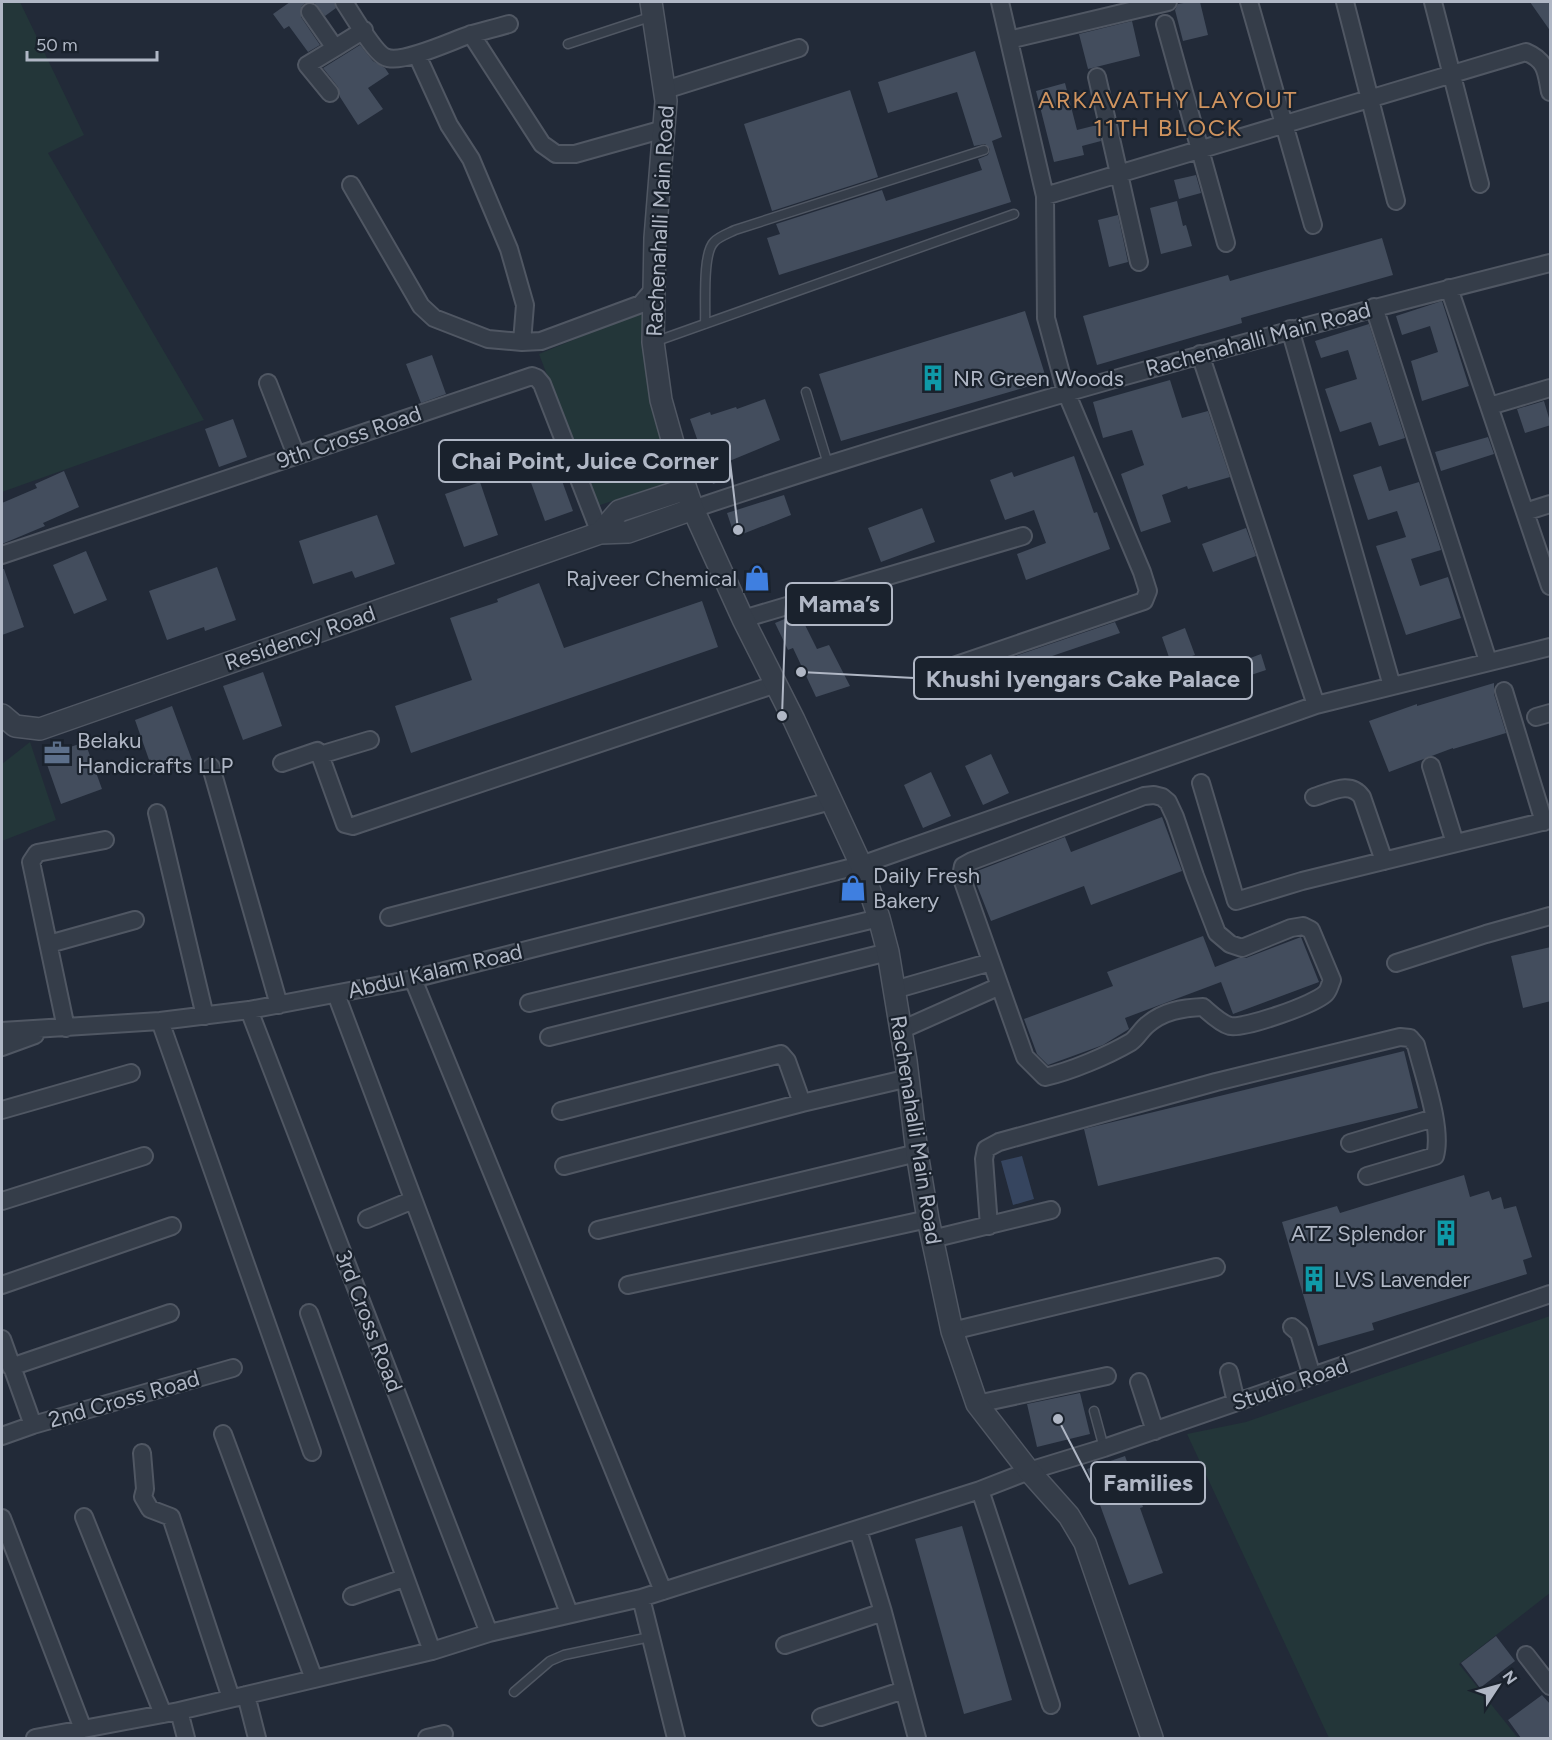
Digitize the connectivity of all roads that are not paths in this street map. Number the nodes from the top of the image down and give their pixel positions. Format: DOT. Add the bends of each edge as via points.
graph roads {
  1 [pos="344,2"];
  2 [pos="1000,2"];
  3 [pos="1168,2"];
  4 [pos="1249,2"];
  5 [pos="1345,2"];
  6 [pos="1433,2"];
  7 [pos="652,8"];
  8 [pos="310,12"];
  9 [pos="509,24"];
  10 [pos="1165,24"];
  11 [pos="364,30"];
  12 [pos="471,34"];
  13 [pos="1009,40"];
  14 [pos="568,44"];
  15 [pos="335,48"];
  16 [pos="799,48"];
  17 [pos="417,55"];
  18 [pos="1451,74"];
  19 [pos="1097,78"];
  20 [pos="665,90"];
  21 [pos="1551,92"];
  22 [pos="330,93"];
  23 [pos="1370,99"];
  24 [pos="1285,124"];
  25 [pos="664,129"];
  26 [pos="984,150"];
  27 [pos="1200,150"];
  28 [pos="1118,174"];
  29 [pos="1480,184"];
  30 [pos="351,185"];
  31 [pos="1045,196"];
  32 [pos="1396,201"];
  33 [pos="1014,214"];
  34 [pos="1313,225"];
  35 [pos="1226,243"];
  36 [pos="1139,262"];
  37 [pos="1551,263"];
  38 [pos="1449,288"];
  39 [pos="653,290"];
  40 [pos="1374,307"];
  41 [pos="705,324"];
  42 [pos="1290,329"];
  43 [pos="522,342"];
  44 [pos="653,342"];
  45 [pos="1200,354"];
  46 [pos="268,383"];
  47 [pos="1551,388"];
  48 [pos="806,392"];
  49 [pos="1066,392"];
  50 [pos="1490,406"];
  51 [pos="296,455"];
  52 [pos="828,464"];
  53 [pos="686,489"];
  54 [pos="1551,504"];
  55 [pos="693,509"];
  56 [pos="1525,512"];
  57 [pos="600,533"];
  58 [pos="1023,536"];
  59 [pos="2,555"];
  60 [pos="1551,586"];
  61 [pos="743,619"];
  62 [pos="1551,647"];
  63 [pos="1488,661"];
  64 [pos="930,674"];
  65 [pos="776,684"];
  66 [pos="1392,686"];
  67 [pos="1504,691"];
  68 [pos="1316,705"];
  69 [pos="2,715"];
  70 [pos="370,740"];
  71 [pos="320,755"];
  72 [pos="282,763"];
  73 [pos="1431,766"];
  74 [pos="211,767"];
  75 [pos="1201,783"];
  76 [pos="1314,797"];
  77 [pos="831,801"];
  78 [pos="157,813"];
  79 [pos="1548,821"];
  80 [pos="105,840"];
  81 [pos="1455,843"];
  82 [pos="1384,861"];
  83 [pos="861,865"];
  84 [pos="1551,916"];
  85 [pos="389,917"];
  86 [pos="879,918"];
  87 [pos="135,920"];
  88 [pos="49,944"];
  89 [pos="888,952"];
  90 [pos="991,962"];
  91 [pos="1396,963"];
  92 [pos="413,979"];
  93 [pos="1000,986"];
  94 [pos="894,990"];
  95 [pos="336,994"];
  96 [pos="528,1003"];
  97 [pos="279,1005"];
  98 [pos="249,1010"];
  99 [pos="205,1016"];
  100 [pos="160,1021"];
  101 [pos="58,1028"];
  102 [pos="901,1030"];
  103 [pos="2,1031"];
  104 [pos="549,1037"];
  105 [pos="2,1047"];
  106 [pos="131,1073"];
  107 [pos="909,1078"];
  108 [pos="801,1103"];
  109 [pos="2,1110"];
  110 [pos="561,1111"];
  111 [pos="1434,1118"];
  112 [pos="1350,1143"];
  113 [pos="917,1153"];
  114 [pos="144,1156"];
  115 [pos="564,1166"];
  116 [pos="1367,1171"];
  117 [pos="413,1200"];
  118 [pos="2,1201"];
  119 [pos="1051,1210"];
  120 [pos="367,1219"];
  121 [pos="928,1219"];
  122 [pos="172,1226"];
  123 [pos="989,1226"];
  124 [pos="598,1230"];
  125 [pos="932,1239"];
  126 [pos="1216,1268"];
  127 [pos="2,1285"];
  128 [pos="628,1285"];
  129 [pos="1551,1294"];
  130 [pos="170,1313"];
  131 [pos="309,1313"];
  132 [pos="1292,1327"];
  133 [pos="952,1331"];
  134 [pos="5,1354"];
  135 [pos="232,1368"];
  136 [pos="1229,1372"];
  137 [pos="1107,1376"];
  138 [pos="1312,1376"];
  139 [pos="1139,1382"];
  140 [pos="1236,1402"];
  141 [pos="977,1404"];
  142 [pos="1094,1411"];
  143 [pos="33,1425"];
  144 [pos="1155,1431"];
  145 [pos="223,1434"];
  146 [pos="2,1436"];
  147 [pos="1104,1448"];
  148 [pos="312,1452"];
  149 [pos="142,1453"];
  150 [pos="1029,1471"];
  151 [pos="980,1490"];
  152 [pos="84,1517"];
  153 [pos="2,1518"];
  154 [pos="858,1530"];
  155 [pos="404,1578"];
  156 [pos="663,1591"];
  157 [pos="352,1596"];
  158 [pos="641,1598"];
  159 [pos="883,1612"];
  160 [pos="569,1613"];
  161 [pos="489,1633"];
  162 [pos="650,1637"];
  163 [pos="785,1645"];
  164 [pos="432,1652"];
  165 [pos="1526,1655"];
  166 [pos="314,1678"];
  167 [pos="1551,1686"];
  168 [pos="904,1689"];
  169 [pos="514,1692"];
  170 [pos="238,1696"];
  171 [pos="1051,1705"];
  172 [pos="171,1713"];
  173 [pos="821,1717"];
  174 [pos="83,1729"];
  175 [pos="118,1731"];
  176 [pos="444,1734"];
  177 [pos="54,1736"];
  178 [pos="35,1738"];
  179 [pos="186,1738"];
  180 [pos="257,1738"];
  181 [pos="427,1738"];
  182 [pos="676,1738"];
  183 [pos="917,1738"];
  184 [pos="1152,1738"];
  1 -- 11 [label="street"];
  2 -- 13 [label="street"];
  3 -- 13 [label="street"];
  4 -- 24 [label="street"];
  5 -- 23 [label="street"];
  6 -- 18 [label="street"];
  7 -- 14 [label="lane"];
  7 -- 20 [label="street, Rachenahalli Main Road"];
  8 -- 15 [label="street"];
  9 -- 12 [label="street"];
  10 -- 27 [label="street"];
  11 -- 15 [label="street"];
  11 -- 17 [label="street" via="385,57"];
  12 -- 17 [label="street"];
  12 -- 25 [label="street" via="542,144 556,154 575,154"];
  13 -- 31 [label="street"];
  15 -- 22 [label="street" via="307,65"];
  16 -- 20 [label="street"];
  17 -- 43 [label="street" via="449,125 471,159 509,249 525,304"];
  18 -- 21 [label="street" via="1526,52 1545,67"];
  18 -- 23 [label="street"];
  18 -- 29 [label="street"];
  19 -- 28 [label="street"];
  20 -- 25 [label="street, Rachenahalli Main Road"];
  23 -- 24 [label="street"];
  23 -- 32 [label="street"];
  24 -- 27 [label="street"];
  24 -- 34 [label="street"];
  25 -- 39 [label="street, Rachenahalli Main Road"];
  26 -- 41 [label="lane" via="714,240 707,262"];
  27 -- 28 [label="street"];
  27 -- 35 [label="street"];
  28 -- 31 [label="street"];
  28 -- 36 [label="street"];
  30 -- 43 [label="street" via="421,306 434,318 488,339"];
  31 -- 49 [label="street" via="1046,318"];
  33 -- 41 [label="lane"];
  37 -- 38 [label="street, Rachenahalli Main Road"];
  38 -- 40 [label="street, Rachenahalli Main Road"];
  38 -- 50 [label="street"];
  39 -- 43 [label="street" via="641,304 560,335"];
  39 -- 44 [label="street, Rachenahalli Main Road"];
  40 -- 42 [label="street, Rachenahalli Main Road"];
  40 -- 63 [label="street"];
  41 -- 44 [label="lane"];
  42 -- 45 [label="street, Rachenahalli Main Road"];
  42 -- 66 [label="street"];
  44 -- 53 [label="street, Rachenahalli Main Road" via="661,400"];
  45 -- 49 [label="street, Rachenahalli Main Road"];
  45 -- 68 [label="street"];
  46 -- 51 [label="street"];
  47 -- 50 [label="street"];
  48 -- 52 [label="lane"];
  49 -- 52 [label="street, Rachenahalli Main Road"];
  49 -- 64 [label="street" via="1142,572 1148,591 1144,601"];
  50 -- 56 [label="street"];
  51 -- 57 [label="street, 9th Cross Road" via="532,376 542,384"];
  51 -- 59 [label="street, 9th Cross Road"];
  52 -- 55 [label="street, Rachenahalli Main Road"];
  53 -- 55 [label="street, Rachenahalli Main Road"];
  53 -- 57 [label="street, Residency Road" via="619,511"];
  54 -- 56 [label="street"];
  55 -- 57 [label="street, Residency Road" via="628,532"];
  55 -- 61 [label="street, Rachenahalli Main Road"];
  56 -- 60 [label="street"];
  57 -- 69 [label="street, Residency Road" via="40,729 15,726"];
  58 -- 61 [label="street"];
  61 -- 65 [label="street, Rachenahalli Main Road"];
  62 -- 63 [label="street, Abdul Kalam Road"];
  63 -- 66 [label="street, Abdul Kalam Road"];
  65 -- 71 [label="street" via="353,826 345,824"];
  65 -- 77 [label="street, Rachenahalli Main Road"];
  66 -- 68 [label="street, Abdul Kalam Road"];
  67 -- 79 [label="street"];
  68 -- 83 [label="street, Abdul Kalam Road"];
  70 -- 71 [label="street"];
  71 -- 72 [label="street" via="317,751"];
  73 -- 81 [label="street"];
  74 -- 97 [label="street"];
  75 -- 82 [label="street" via="1236,901 1302,880"];
  76 -- 82 [label="street" via="1348,787 1357,789"];
  77 -- 83 [label="street, Rachenahalli Main Road"];
  77 -- 85 [label="street"];
  78 -- 99 [label="street"];
  79 -- 81 [label="street"];
  80 -- 88 [label="street" via="37,853 31,862"];
  81 -- 82 [label="street"];
  83 -- 86 [label="street, Rachenahalli Main Road"];
  83 -- 92 [label="street, Abdul Kalam Road"];
  84 -- 91 [label="street"];
  86 -- 89 [label="street, Rachenahalli Main Road"];
  86 -- 96 [label="street"];
  87 -- 88 [label="street"];
  88 -- 101 [label="street"];
  89 -- 94 [label="street, Rachenahalli Main Road"];
  89 -- 104 [label="street"];
  90 -- 93 [label="street"];
  90 -- 93 [label="street" via="961,876 963,866 1154,795 1162,796 1175,817 1217,933 1242,948 1304,926 1311,930 1332,980 1327,992 1313,1001 1256,1023 1230,1026 1203,1007 1160,1014 1133,1041 1063,1073 1045,1077 1025,1056"];
  90 -- 94 [label="street"];
  92 -- 95 [label="street, Abdul Kalam Road"];
  92 -- 156 [label="street"];
  93 -- 102 [label="street"];
  94 -- 102 [label="street, Rachenahalli Main Road"];
  95 -- 97 [label="street, Abdul Kalam Road"];
  95 -- 117 [label="street"];
  97 -- 98 [label="street, Abdul Kalam Road"];
  98 -- 99 [label="street, Abdul Kalam Road"];
  98 -- 161 [label="street, 3rd Cross Road"];
  99 -- 100 [label="street, Abdul Kalam Road"];
  100 -- 101 [label="street, Abdul Kalam Road"];
  100 -- 148 [label="street"];
  101 -- 103 [label="street, Abdul Kalam Road"];
  101 -- 105 [label="street"];
  102 -- 107 [label="street, Rachenahalli Main Road"];
  106 -- 109 [label="street"];
  107 -- 108 [label="street"];
  107 -- 113 [label="street, Rachenahalli Main Road"];
  108 -- 110 [label="street" via="781,1054"];
  108 -- 115 [label="street"];
  111 -- 112 [label="street"];
  111 -- 116 [label="street" via="1438,1147 1435,1156"];
  111 -- 123 [label="street" via="1416,1045 1410,1038 1400,1037 1216,1082 999,1142 986,1149 984,1159"];
  113 -- 121 [label="street, Rachenahalli Main Road"];
  113 -- 124 [label="street"];
  114 -- 118 [label="street"];
  117 -- 120 [label="street"];
  117 -- 160 [label="street"];
  119 -- 123 [label="street"];
  121 -- 125 [label="street, Rachenahalli Main Road"];
  121 -- 128 [label="street"];
  122 -- 127 [label="street"];
  123 -- 125 [label="street"];
  125 -- 133 [label="street, Rachenahalli Main Road"];
  126 -- 133 [label="street"];
  129 -- 138 [label="street, Studio Road"];
  130 -- 134 [label="street"];
  131 -- 155 [label="street"];
  132 -- 138 [label="street" via="1299,1333"];
  133 -- 141 [label="street, Rachenahalli Main Road"];
  134 -- 143 [label="street, 2nd Cross Road"];
  135 -- 143 [label="street, 2nd Cross Road"];
  136 -- 140 [label="street"];
  137 -- 141 [label="street"];
  138 -- 140 [label="street, Studio Road"];
  139 -- 144 [label="street"];
  140 -- 144 [label="street, Studio Road"];
  141 -- 150 [label="street, Rachenahalli Main Road"];
  142 -- 147 [label="lane"];
  143 -- 146 [label="street"];
  144 -- 147 [label="street, Studio Road"];
  145 -- 166 [label="street"];
  147 -- 150 [label="street, Studio Road"];
  149 -- 170 [label="street" via="143,1497 150,1509 171,1517"];
  150 -- 151 [label="street, Studio Road"];
  150 -- 184 [label="street, Rachenahalli Main Road" via="1069,1516 1085,1543"];
  151 -- 154 [label="street, Studio Road"];
  151 -- 171 [label="street"];
  152 -- 172 [label="street"];
  153 -- 174 [label="street"];
  154 -- 156 [label="street, Studio Road"];
  154 -- 159 [label="street"];
  155 -- 157 [label="street"];
  155 -- 164 [label="street"];
  156 -- 158 [label="street, Studio Road"];
  158 -- 160 [label="street, Studio Road"];
  158 -- 162 [label="street"];
  159 -- 163 [label="street"];
  159 -- 168 [label="street"];
  160 -- 161 [label="street, Studio Road"];
  161 -- 164 [label="street, Studio Road"];
  162 -- 169 [label="lane" via="564,1655 550,1661"];
  162 -- 182 [label="street"];
  164 -- 166 [label="street, Studio Road"];
  165 -- 167 [label="street"];
  166 -- 170 [label="street, Studio Road"];
  168 -- 173 [label="street"];
  168 -- 183 [label="street"];
  170 -- 172 [label="street, Studio Road"];
  170 -- 180 [label="street"];
  172 -- 175 [label="street, Studio Road"];
  172 -- 179 [label="street"];
  174 -- 175 [label="street, Studio Road"];
  174 -- 177 [label="street, Studio Road"];
  176 -- 181 [label="street"];
  177 -- 178 [label="street, Studio Road"];
}
